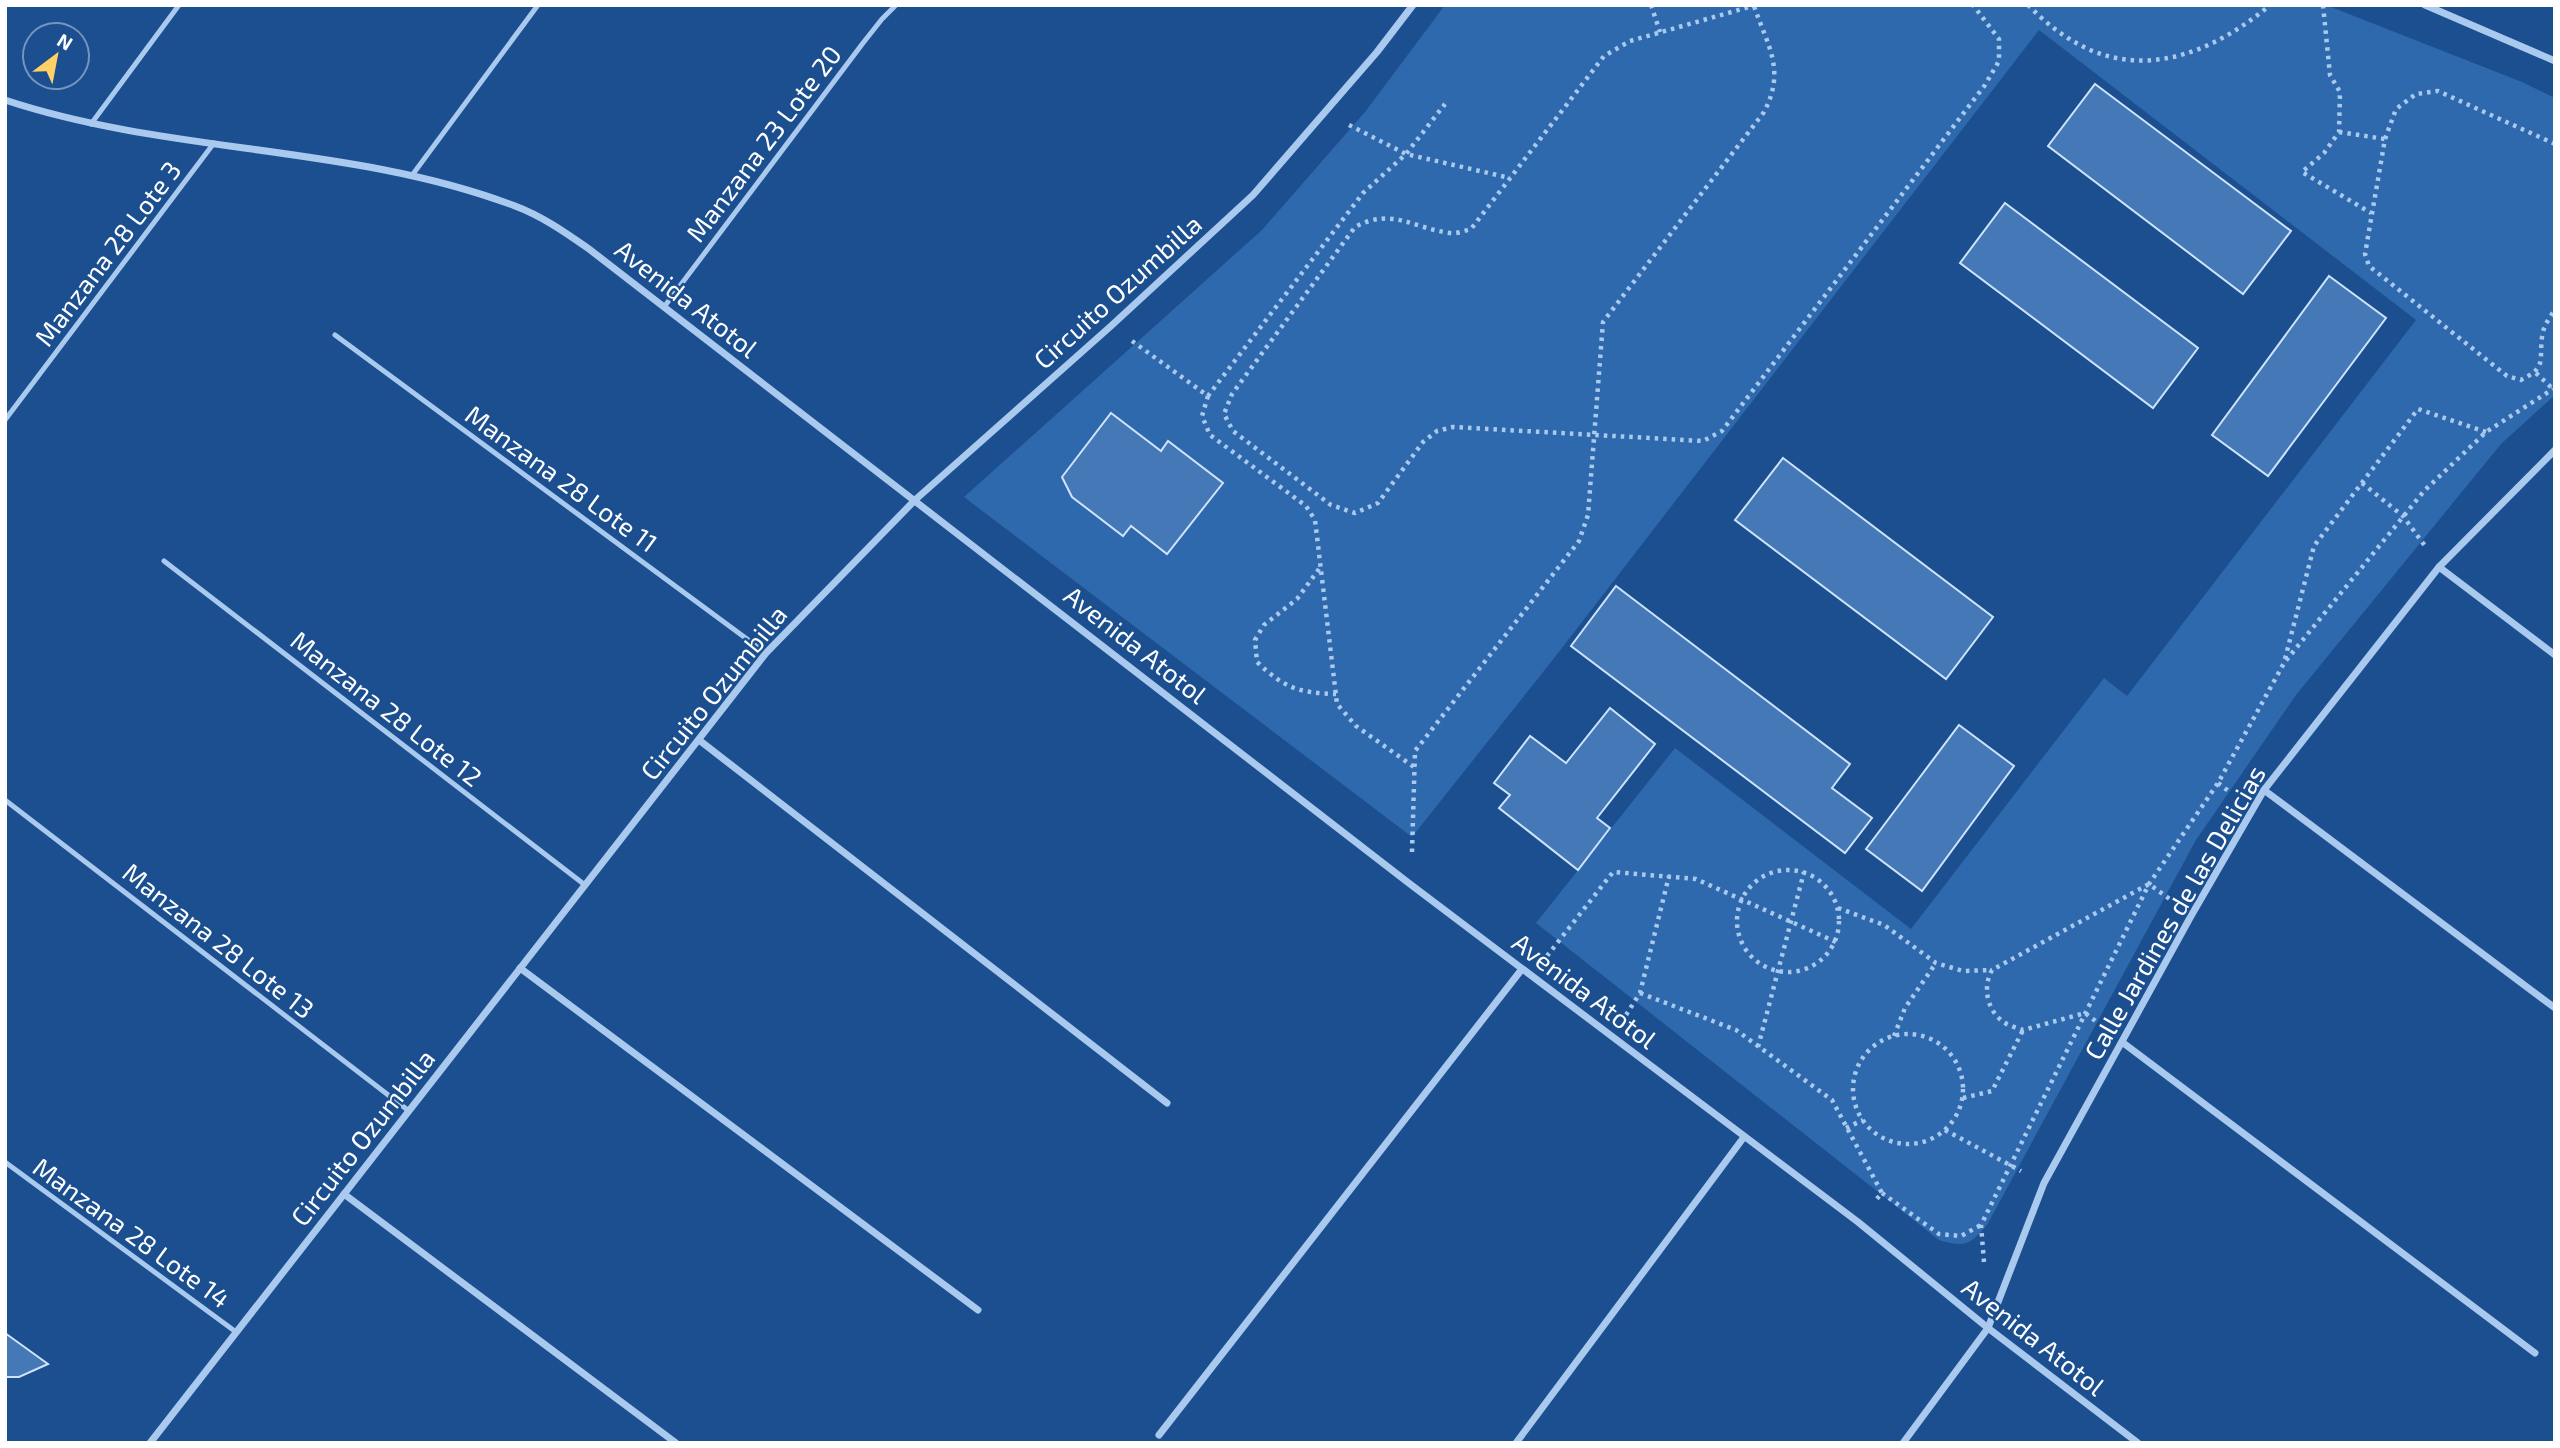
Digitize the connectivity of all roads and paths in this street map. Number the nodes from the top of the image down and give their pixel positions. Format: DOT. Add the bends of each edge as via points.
graph roads {
  1 [pos="179,5"];
  2 [pos="538,5"];
  3 [pos="896,5"];
  4 [pos="1413,5"];
  5 [pos="1651,5"];
  6 [pos="1973,5"];
  7 [pos="2028,5"];
  8 [pos="2270,5"];
  9 [pos="2323,5"];
  10 [pos="2424,5"];
  11 [pos="1755,6"];
  12 [pos="1660,32"];
  13 [pos="2555,61"];
  14 [pos="5,100"];
  15 [pos="1446,104"];
  16 [pos="1325,113"];
  17 [pos="91,124"];
  18 [pos="2339,132"];
  19 [pos="2385,139"];
  20 [pos="214,143"];
  21 [pos="2555,144"];
  22 [pos="1406,154"];
  23 [pos="412,174"];
  24 [pos="1510,178"];
  25 [pos="2371,214"];
  26 [pos="664,307"];
  27 [pos="2555,310"];
  28 [pos="1111,326"];
  29 [pos="334,335"];
  30 [pos="2536,373"];
  31 [pos="2555,391"];
  32 [pos="1208,396"];
  33 [pos="5,420"];
  34 [pos="2486,432"];
  35 [pos="1594,435"];
  36 [pos="2555,450"];
  37 [pos="2362,483"];
  38 [pos="915,500"];
  39 [pos="164,561"];
  40 [pos="2439,567"];
  41 [pos="1320,568"];
  42 [pos="766,653"];
  43 [pos="2555,654"];
  44 [pos="2284,663"];
  45 [pos="1336,694"];
  46 [pos="699,740"];
  47 [pos="1415,767"];
  48 [pos="2264,790"];
  49 [pos="5,800"];
  50 [pos="1804,872"];
  51 [pos="1669,876"];
  52 [pos="1410,884"];
  53 [pos="585,885"];
  54 [pos="1742,900"];
  55 [pos="1838,908"];
  56 [pos="2191,916"];
  57 [pos="1791,922"];
  58 [pos="1836,942"];
  59 [pos="1936,963"];
  60 [pos="520,968"];
  61 [pos="1522,970"];
  62 [pos="1992,970"];
  63 [pos="1778,972"];
  64 [pos="1531,976"];
  65 [pos="1640,993"];
  66 [pos="2555,1008"];
  67 [pos="2023,1031"];
  68 [pos="1894,1036"];
  69 [pos="1613,1037"];
  70 [pos="2122,1042"];
  71 [pos="1759,1047"];
  72 [pos="1963,1098"];
  73 [pos="1167,1103"];
  74 [pos="409,1111"];
  75 [pos="1863,1120"];
  76 [pos="1846,1128"];
  77 [pos="1945,1130"];
  78 [pos="1744,1138"];
  79 [pos="5,1162"];
  80 [pos="2044,1182"];
  81 [pos="1882,1193"];
  82 [pos="344,1194"];
  83 [pos="1858,1222"];
  84 [pos="1981,1225"];
  85 [pos="978,1310"];
  86 [pos="1988,1328"];
  87 [pos="236,1332"];
  88 [pos="2535,1353"];
  89 [pos="1159,1435"];
  90 [pos="150,1443"];
  91 [pos="676,1443"];
  92 [pos="1516,1443"];
  93 [pos="1903,1443"];
  94 [pos="2138,1443"];
  1 -- 17 [label="lane"];
  2 -- 23 [label="lane"];
  3 -- 26 [label="lane, Manzana 23 Lote 20"];
  4 -- 16 [label="street, Circuito Ozumbilla"];
  5 -- 12 [label="path"];
  6 -- 35 [label="path" via="1999,39 1999,61 1985,85 1722,431 1703,441"];
  7 -- 8 [label="path" via="2065,37 2103,55 2148,63 2197,51 2248,24"];
  9 -- 18 [label="path" via="2330,75 2340,92"];
  10 -- 13 [label="street"];
  11 -- 12 [label="path"];
  11 -- 35 [label="path" via="1777,71 1773,96 1603,322"];
  12 -- 24 [label="path" via="1630,41 1604,56"];
  14 -- 17 [label="street, Avenida Atotol"];
  15 -- 22 [label="path"];
  16 -- 22 [label="path"];
  16 -- 28 [label="street, Circuito Ozumbilla" via="1253,195"];
  17 -- 20 [label="street, Avenida Atotol"];
  18 -- 19 [label="path"];
  18 -- 25 [label="path" via="2302,172"];
  19 -- 21 [label="path" via="2396,109 2416,94 2438,91"];
  19 -- 25 [label="path"];
  20 -- 23 [label="street, Avenida Atotol"];
  20 -- 33 [label="lane, Manzana 28 Lote 3"];
  22 -- 24 [label="path"];
  22 -- 32 [label="path" via="1363,193"];
  23 -- 26 [label="street, Avenida Atotol" via="517,207 556,227"];
  24 -- 35 [label="path" via="1471,229 1452,234 1392,218 1371,218 1355,227 1232,394 1224,414 1233,431 1331,505 1355,513 1378,503 1423,442 1437,431 1452,427"];
  25 -- 30 [label="path" via="2365,254 2369,266 2507,376 2521,380"];
  26 -- 38 [label="street, Avenida Atotol"];
  27 -- 30 [label="path" via="2542,337 2543,359"];
  28 -- 32 [label="path"];
  28 -- 38 [label="street, Circuito Ozumbilla"];
  29 -- 42 [label="lane, Manzana 28 Lote 11"];
  30 -- 31 [label="path"];
  32 -- 41 [label="path" via="1202,416 1210,435 1306,506 1315,520"];
  34 -- 37 [label="path" via="2418,410"];
  35 -- 47 [label="path" via="1588,515 1578,541 1415,751"];
  36 -- 40 [label="street, Calle Jardines de las Delicias"];
  37 -- 40 [label="path" via="2403,516"];
  37 -- 44 [label="path" via="2314,546"];
  38 -- 42 [label="street, Circuito Ozumbilla"];
  38 -- 52 [label="street, Avenida Atotol"];
  39 -- 53 [label="lane, Manzana 28 Lote 12"];
  40 -- 43 [label="street"];
  40 -- 48 [label="street, Calle Jardines de las Delicias"];
  41 -- 45 [label="path"];
  41 -- 45 [label="path" via="1297,599 1264,625 1255,639 1257,662 1273,678 1306,693"];
  42 -- 46 [label="street, Circuito Ozumbilla"];
  45 -- 47 [label="path" via="1337,704 1356,726"];
  46 -- 53 [label="street, Circuito Ozumbilla"];
  46 -- 73 [label="street"];
  47 -- 52 [label="path"];
  48 -- 56 [label="street, Calle Jardines de las Delicias"];
  48 -- 66 [label="street"];
  49 -- 74 [label="lane, Manzana 28 Lote 13"];
  50 -- 54 [label="path" via="1772,872 1746,891"];
  50 -- 55 [label="path" via="1819,879"];
  50 -- 57 [label="path"];
  51 -- 54 [label="path" via="1696,879"];
  51 -- 64 [label="path" via="1613,872"];
  51 -- 65 [label="path"];
  52 -- 61 [label="street, Avenida Atotol"];
  53 -- 60 [label="street, Circuito Ozumbilla"];
  54 -- 57 [label="path"];
  54 -- 63 [label="path" via="1736,922 1739,938 1754,959"];
  55 -- 58 [label="path"];
  55 -- 59 [label="path" via="1884,925"];
  56 -- 62 [label="path" via="2149,884"];
  56 -- 70 [label="street, Calle Jardines de las Delicias"];
  57 -- 58 [label="path"];
  57 -- 63 [label="path"];
  58 -- 63 [label="path" via="1812,967"];
  59 -- 62 [label="path" via="1963,971"];
  59 -- 68 [label="path" via="1905,1008"];
  60 -- 74 [label="street, Circuito Ozumbilla"];
  60 -- 85 [label="street"];
  61 -- 64 [label="street, Avenida Atotol"];
  61 -- 89 [label="street"];
  62 -- 67 [label="path" via="1985,983 1988,1000 2001,1020"];
  63 -- 71 [label="path"];
  64 -- 69 [label="street, Avenida Atotol"];
  65 -- 69 [label="path"];
  65 -- 71 [label="path" via="1736,1030"];
  67 -- 70 [label="path" via="2085,1013"];
  67 -- 72 [label="path" via="1992,1091"];
  68 -- 72 [label="path" via="1928,1037 1944,1047 1956,1062"];
  68 -- 75 [label="path" via="1878,1042 1857,1069 1853,1087"];
  69 -- 78 [label="street, Avenida Atotol"];
  70 -- 80 [label="street, Calle Jardines de las Delicias"];
  70 -- 88 [label="street"];
  71 -- 76 [label="path" via="1832,1100"];
  72 -- 77 [label="path"];
  74 -- 82 [label="street, Circuito Ozumbilla"];
  75 -- 76 [label="path"];
  75 -- 77 [label="path" via="1891,1141 1910,1144"];
  76 -- 81 [label="path"];
  77 -- 80 [label="path"];
  78 -- 83 [label="street, Avenida Atotol"];
  78 -- 92 [label="street"];
  79 -- 87 [label="lane, Manzana 28 Lote 14"];
  80 -- 86 [label="street, Calle Jardines de las Delicias"];
  81 -- 83 [label="path"];
  81 -- 84 [label="path" via="1939,1234 1961,1236"];
  82 -- 87 [label="street, Circuito Ozumbilla"];
  82 -- 91 [label="street"];
  83 -- 86 [label="street, Avenida Atotol"];
  86 -- 93 [label="street, Calle Jardines de las Delicias"];
  86 -- 94 [label="street, Avenida Atotol"];
  87 -- 90 [label="street, Circuito Ozumbilla"];
}
